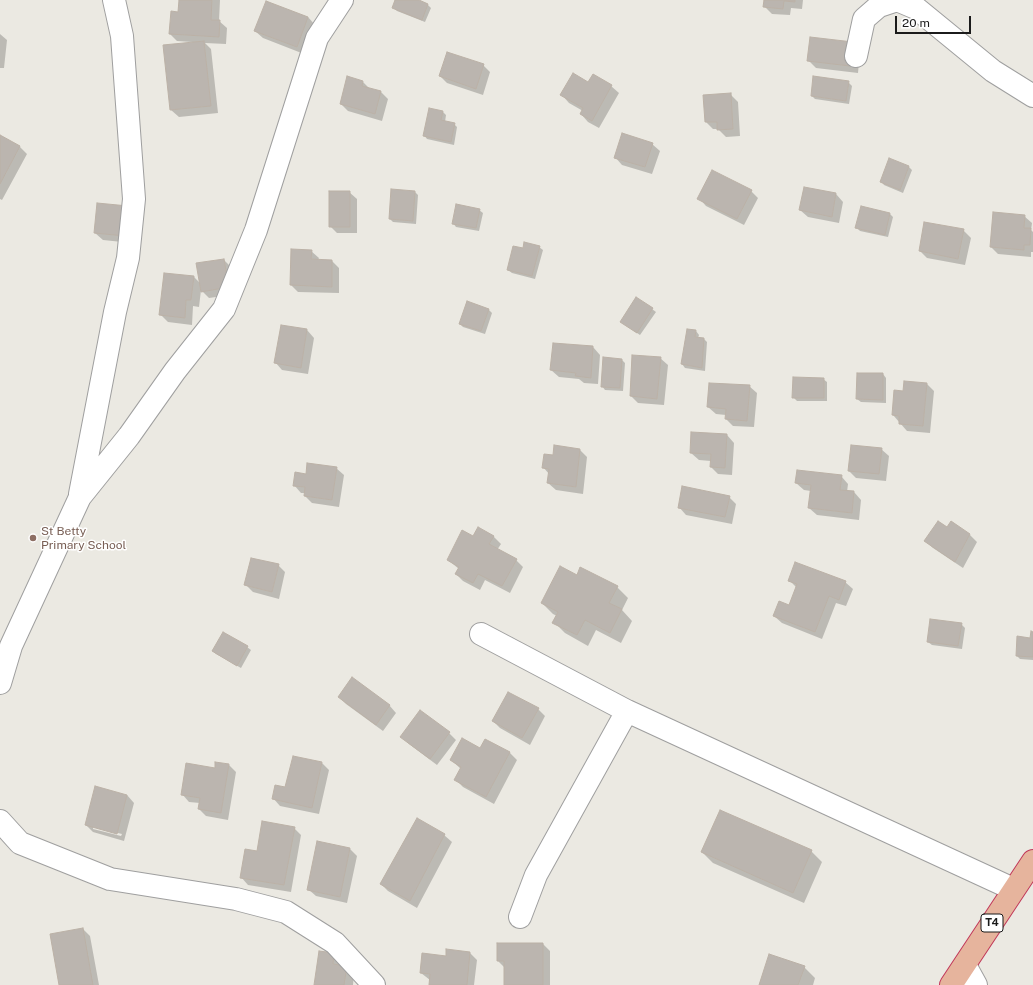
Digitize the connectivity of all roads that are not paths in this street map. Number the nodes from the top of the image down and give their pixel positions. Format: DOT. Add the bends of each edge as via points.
graph roads {
  1 [pos="114,0"];
  2 [pos="342,0"];
  3 [pos="856,56"];
  4 [pos="1033,96"];
  5 [pos="80,497"];
  6 [pos="481,634"];
  7 [pos="0,683"];
  8 [pos="627,711"];
  9 [pos="0,821"];
  10 [pos="1033,860"];
  11 [pos="1014,890"];
  12 [pos="520,917"];
  13 [pos="965,965"];
  14 [pos="374,985"];
  15 [pos="951,985"];
  16 [pos="976,985"];
  1 -- 5 [label="street" via="122,36 134,199 128,258 115,312"];
  2 -- 5 [label="street" via="317,38 256,230 224,309"];
  3 -- 4 [label="street" via="864,19 879,6 897,0 916,8 993,71"];
  5 -- 7 [label="street" via="11,646"];
  6 -- 8 [label="street"];
  8 -- 11 [label="street"];
  8 -- 12 [label="street" via="536,875"];
  9 -- 14 [label="street" via="20,843 110,878 236,899 286,912 334,943"];
  10 -- 11 [label="highway, T4"];
  11 -- 13 [label="highway, T4"];
  13 -- 15 [label="highway, T4"];
  13 -- 16 [label="street"];
}
